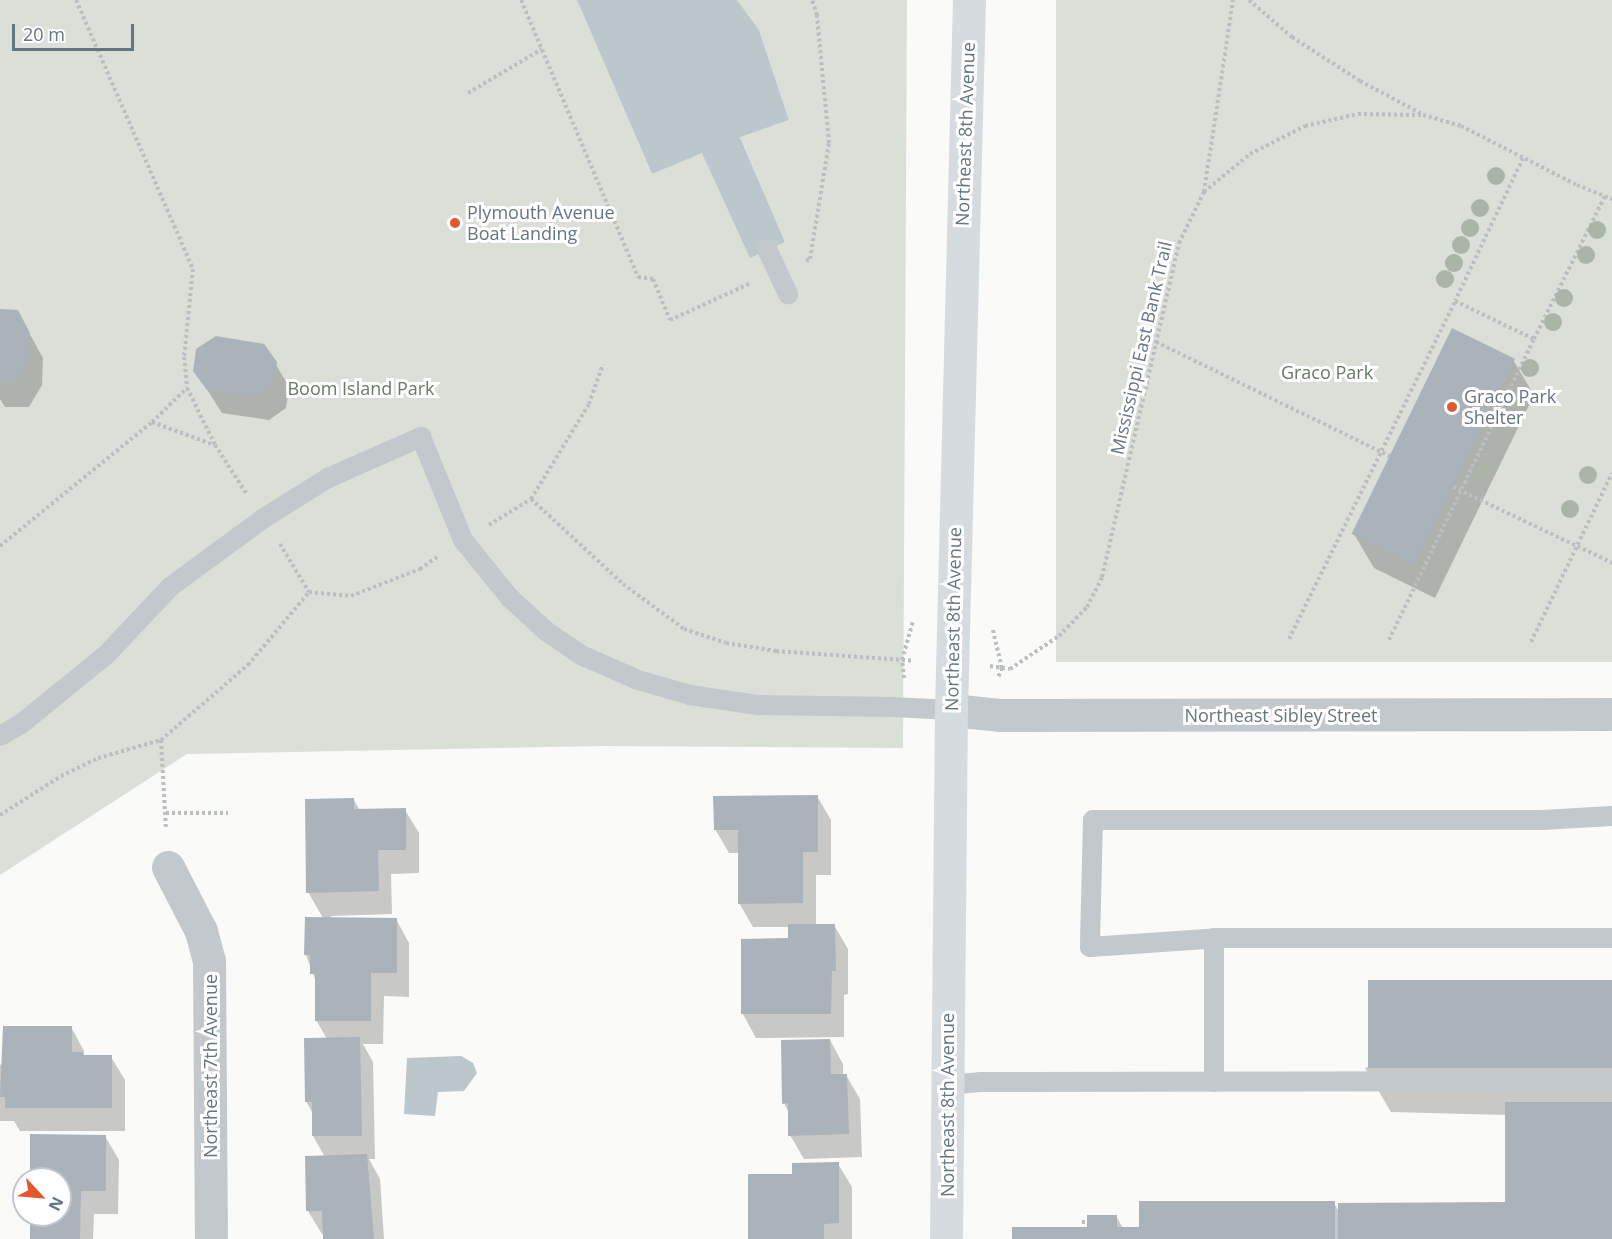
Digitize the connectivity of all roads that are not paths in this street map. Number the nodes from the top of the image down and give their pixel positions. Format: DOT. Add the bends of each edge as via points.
graph roads {
  1 [pos="969,0"];
  2 [pos="767,249"];
  3 [pos="788,294"];
  4 [pos="951,710"];
  5 [pos="1612,714"];
  6 [pos="0,736"];
  7 [pos="1612,816"];
  8 [pos="168,867"];
  9 [pos="1214,938"];
  10 [pos="1612,938"];
  11 [pos="1612,1081"];
  12 [pos="1214,1082"];
  13 [pos="947,1085"];
  14 [pos="211,1239"];
  15 [pos="946,1239"];
  1 -- 4 [label="main road, Northeast 8th Avenue"];
  2 -- 3 [label="lane"];
  4 -- 5 [label="street, Northeast Sibley Street" via="1000,715"];
  4 -- 6 [label="lane" via="758,705 690,695 638,680 581,655 546,631 510,598 463,540 421,437 328,478 264,518 170,587 106,655 21,724"];
  4 -- 13 [label="main road, Northeast 8th Avenue"];
  7 -- 9 [label="lane" via="1542,820 1093,820 1090,947"];
  8 -- 14 [label="street, Northeast 7th Avenue" via="201,931 209,961"];
  9 -- 10 [label="lane"];
  9 -- 12 [label="lane"];
  11 -- 12 [label="lane"];
  12 -- 13 [label="lane"];
  13 -- 15 [label="main road, Northeast 8th Avenue"];
}
